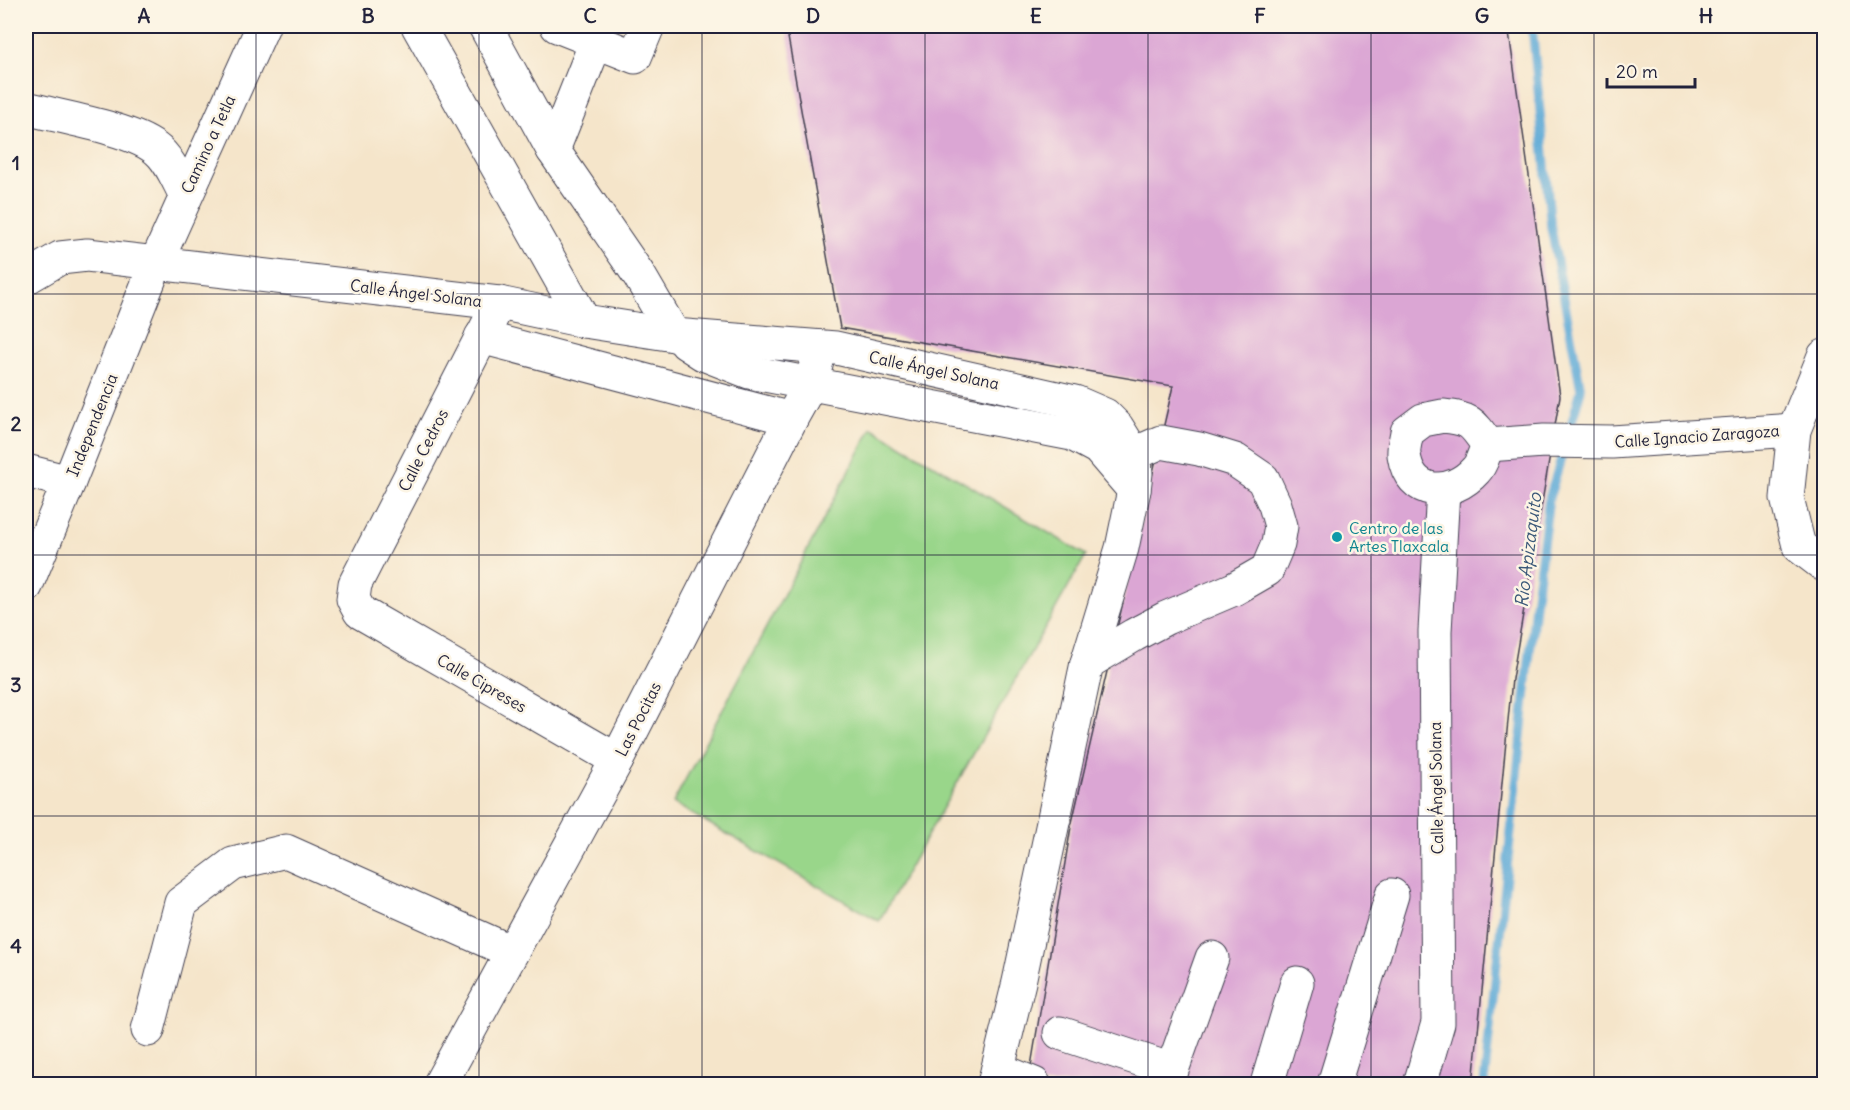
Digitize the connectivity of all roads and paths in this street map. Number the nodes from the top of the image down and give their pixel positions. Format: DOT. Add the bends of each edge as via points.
graph roads {
  1 [pos="263,26"];
  2 [pos="418,26"];
  3 [pos="485,26"];
  4 [pos="557,26"];
  5 [pos="648,26"];
  6 [pos="596,42"];
  7 [pos="26,108"];
  8 [pos="553,150"];
  9 [pos="185,194"];
  10 [pos="156,263"];
  11 [pos="26,278"];
  12 [pos="499,303"];
  13 [pos="584,321"];
  14 [pos="674,335"];
  15 [pos="481,337"];
  16 [pos="821,347"];
  17 [pos="1824,356"];
  18 [pos="811,383"];
  19 [pos="791,418"];
  20 [pos="1794,430"];
  21 [pos="1488,445"];
  22 [pos="1124,459"];
  23 [pos="26,471"];
  24 [pos="69,482"];
  25 [pos="1443,490"];
  26 [pos="1824,565"];
  27 [pos="26,586"];
  28 [pos="352,599"];
  29 [pos="1087,663"];
  30 [pos="616,760"];
  31 [pos="1392,895"];
  32 [pos="512,952"];
  33 [pos="1212,958"];
  34 [pos="1297,983"];
  35 [pos="148,1030"];
  36 [pos="1060,1033"];
  37 [pos="996,1077"];
  38 [pos="1170,1077"];
  39 [pos="440,1084"];
  40 [pos="1034,1084"];
  41 [pos="1267,1084"];
  42 [pos="1334,1084"];
  43 [pos="1420,1084"];
  1 -- 9 [label="street, Camino a Tetla"];
  2 -- 13 [label="street"];
  3 -- 8 [label="street"];
  4 -- 6 [label="street"];
  5 -- 6 [label="street" via="635,57"];
  6 -- 8 [label="street"];
  7 -- 9 [label="street" via="128,134 155,148"];
  8 -- 14 [label="street" via="639,275"];
  9 -- 10 [label="street, Camino a Tetla"];
  10 -- 11 [label="street, Calle Ángel Solana" via="87,255 60,258"];
  10 -- 12 [label="street, Calle Ángel Solana"];
  10 -- 24 [label="street, Independencia"];
  12 -- 13 [label="street, Calle Ángel Solana"];
  12 -- 15 [label="street, Calle Cedros"];
  13 -- 14 [label="street, Calle Ángel Solana"];
  14 -- 16 [label="street, Calle Ángel Solana"];
  14 -- 18 [label="street, Calle Ángel Solana" via="703,354 749,372"];
  15 -- 19 [label="street"];
  15 -- 28 [label="street, Calle Cedros" via="355,584"];
  16 -- 18 [label="street, Las Pocitas"];
  16 -- 22 [label="street, Calle Ángel Solana" via="1075,402 1105,415 1117,428"];
  17 -- 20 [label="street"];
  18 -- 19 [label="street, Las Pocitas"];
  18 -- 22 [label="street, Calle Ángel Solana" via="1072,434"];
  19 -- 30 [label="street, Las Pocitas"];
  20 -- 21 [label="street, Calle Ignacio Zaragoza" via="1612,442"];
  20 -- 26 [label="street, Calle Ignacio Zaragoza" via="1787,498 1799,546"];
  21 -- 25 [label="street" via="1477,469 1461,483"];
  21 -- 25 [label="street" via="1465,419 1443,416 1423,420 1407,432 1403,453 1409,474 1425,488"];
  22 -- 29 [label="street" via="1136,473 1134,490 1122,548"];
  22 -- 29 [label="street" via="1161,442 1235,460 1263,479 1271,494 1281,526 1278,544 1267,570 1166,618"];
  23 -- 24 [label="street"];
  24 -- 27 [label="street, Independencia"];
  25 -- 43 [label="street, Calle Ángel Solana" via="1435,631 1438,1023"];
  28 -- 30 [label="street, Calle Cipreses" via="360,612"];
  29 -- 37 [label="street"];
  30 -- 32 [label="street, Las Pocitas"];
  31 -- 42 [label="street"];
  32 -- 35 [label="street" via="286,850 232,864 181,903"];
  32 -- 39 [label="street, Las Pocitas"];
  33 -- 38 [label="street"];
  34 -- 41 [label="street"];
  36 -- 38 [label="street"];
  37 -- 40 [label="street"];
}
